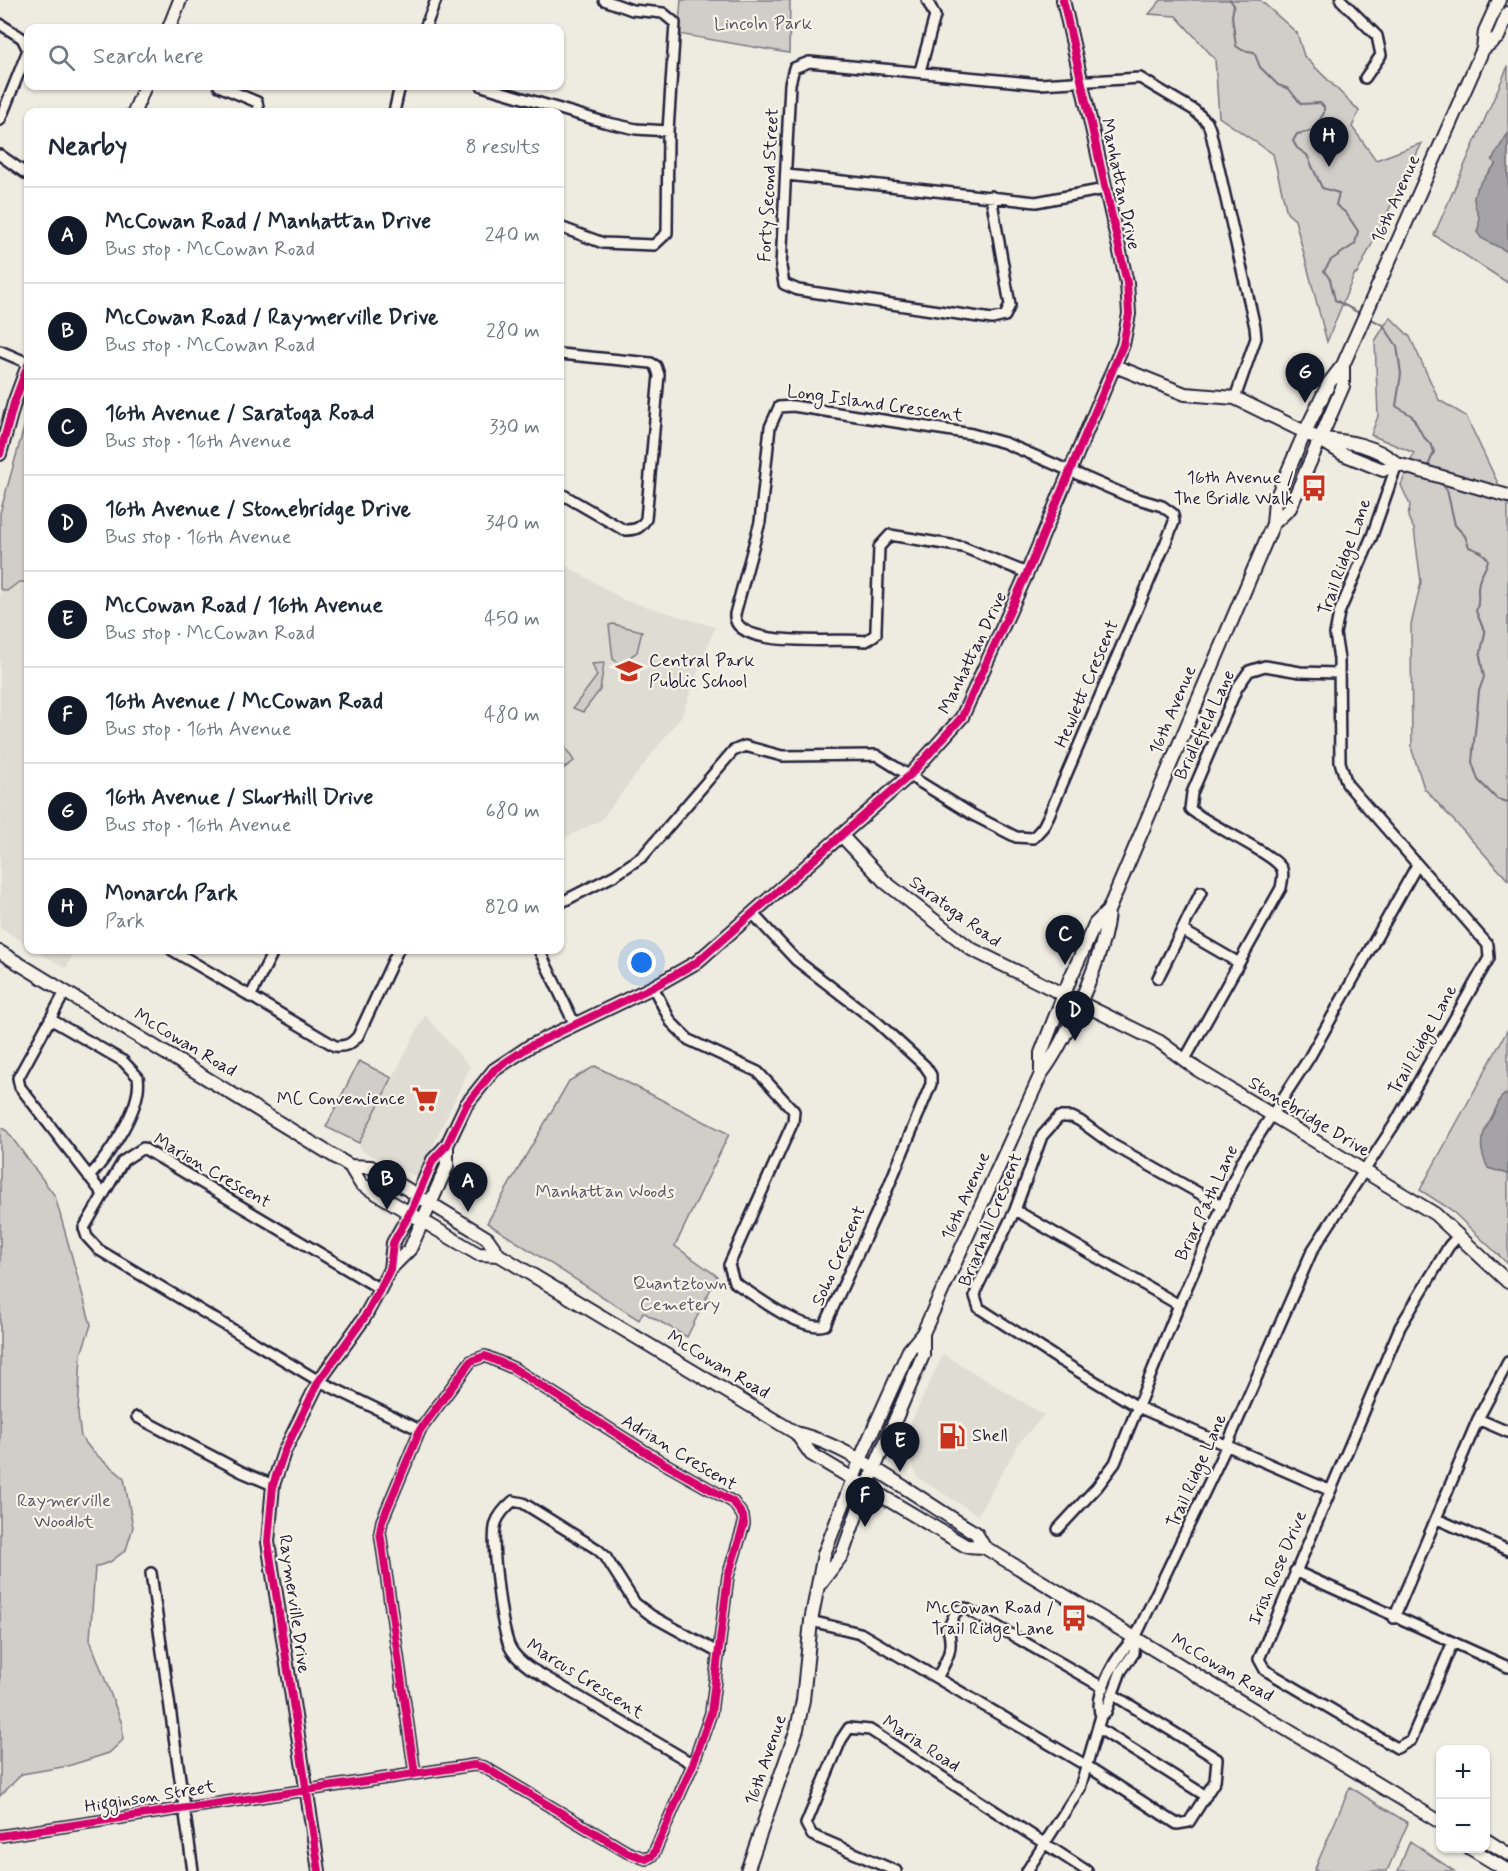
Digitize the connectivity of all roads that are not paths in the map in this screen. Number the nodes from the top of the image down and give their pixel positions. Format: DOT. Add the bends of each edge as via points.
graph roads {
  1 [pos="180,0"];
  2 [pos="436,0"];
  3 [pos="604,0"];
  4 [pos="927,0"];
  5 [pos="1063,0"];
  6 [pos="1341,0"];
  7 [pos="1499,0"];
  8 [pos="1508,13"];
  9 [pos="0,24"];
  10 [pos="171,24"];
  11 [pos="427,24"];
  12 [pos="24,42"];
  13 [pos="1483,49"];
  14 [pos="24,60"];
  15 [pos="920,71"];
  16 [pos="1365,78"];
  17 [pos="1083,81"];
  18 [pos="143,90"];
  19 [pos="228,90"];
  20 [pos="399,90"];
  21 [pos="496,90"];
  22 [pos="136,108"];
  23 [pos="258,108"];
  24 [pos="395,108"];
  25 [pos="557,108"];
  26 [pos="564,110"];
  27 [pos="0,120"];
  28 [pos="668,131"];
  29 [pos="0,155"];
  30 [pos="24,172"];
  31 [pos="787,175"];
  32 [pos="1105,189"];
  33 [pos="991,196"];
  34 [pos="564,228"];
  35 [pos="0,351"];
  36 [pos="564,354"];
  37 [pos="24,362"];
  38 [pos="1343,365"];
  39 [pos="1115,366"];
  40 [pos="24,375"];
  41 [pos="1235,399"];
  42 [pos="1305,432"];
  43 [pos="1319,439"];
  44 [pos="0,454"];
  45 [pos="1397,464"];
  46 [pos="1070,471"];
  47 [pos="564,496"];
  48 [pos="1508,496"];
  49 [pos="1273,524"];
  50 [pos="1027,573"];
  51 [pos="1338,673"];
  52 [pos="910,775"];
  53 [pos="841,835"];
  54 [pos="1417,865"];
  55 [pos="1201,892"];
  56 [pos="564,901"];
  57 [pos="1108,911"];
  58 [pos="754,915"];
  59 [pos="1182,930"];
  60 [pos="0,952"];
  61 [pos="179,954"];
  62 [pos="272,954"];
  63 [pos="396,954"];
  64 [pos="541,954"];
  65 [pos="1239,963"];
  66 [pos="1158,978"];
  67 [pos="654,987"];
  68 [pos="65,992"];
  69 [pos="1065,994"];
  70 [pos="250,997"];
  71 [pos="1079,1000"];
  72 [pos="50,1019"];
  73 [pos="575,1025"];
  74 [pos="1184,1061"];
  75 [pos="1041,1074"];
  76 [pos="1272,1115"];
  77 [pos="447,1145"];
  78 [pos="350,1166"];
  79 [pos="1364,1171"];
  80 [pos="89,1177"];
  81 [pos="102,1193"];
  82 [pos="418,1196"];
  83 [pos="430,1203"];
  84 [pos="1222,1206"];
  85 [pos="1015,1210"];
  86 [pos="410,1213"];
  87 [pos="423,1221"];
  88 [pos="1459,1235"];
  89 [pos="499,1255"];
  90 [pos="390,1269"];
  91 [pos="1508,1282"];
  92 [pos="380,1289"];
  93 [pos="1179,1305"];
  94 [pos="924,1333"];
  95 [pos="1508,1362"];
  96 [pos="320,1381"];
  97 [pos="1138,1407"];
  98 [pos="137,1417"];
  99 [pos="1478,1419"];
  100 [pos="420,1430"];
  101 [pos="1508,1432"];
  102 [pos="796,1433"];
  103 [pos="1227,1445"];
  104 [pos="859,1462"];
  105 [pos="873,1470"];
  106 [pos="852,1479"];
  107 [pos="273,1485"];
  108 [pos="866,1488"];
  109 [pos="1329,1490"];
  110 [pos="1437,1519"];
  111 [pos="1058,1529"];
  112 [pos="984,1546"];
  113 [pos="1508,1550"];
  114 [pos="1295,1570"];
  115 [pos="151,1572"];
  116 [pos="818,1587"];
  117 [pos="1395,1618"];
  118 [pos="811,1621"];
  119 [pos="1136,1638"];
  120 [pos="1452,1644"];
  121 [pos="719,1653"];
  122 [pos="1508,1667"];
  123 [pos="937,1678"];
  124 [pos="1108,1691"];
  125 [pos="1098,1728"];
  126 [pos="693,1764"];
  127 [pos="1087,1766"];
  128 [pos="415,1773"];
  129 [pos="305,1790"];
  130 [pos="1206,1796"];
  131 [pos="184,1806"];
  132 [pos="1436,1820"];
  133 [pos="0,1836"];
  134 [pos="1490,1843"];
  135 [pos="1043,1844"];
  136 [pos="1478,1853"];
  137 [pos="1508,1854"];
  138 [pos="194,1871"];
  139 [pos="319,1871"];
  140 [pos="747,1871"];
  141 [pos="896,1871"];
  142 [pos="1027,1871"];
  143 [pos="1087,1871"];
  144 [pos="1508,1871"];
  1 -- 10 [label="main road"];
  2 -- 11 [label="street"];
  3 -- 28 [label="street" via="632,10 663,13 675,23"];
  4 -- 15 [label="street" via="935,16"];
  5 -- 17 [label="main road, Manhattan Drive"];
  6 -- 16 [label="street" via="1377,36 1381,55"];
  7 -- 13 [label="main road, 16th Avenue" via="1485,31"];
  8 -- 13 [label="main road, 16th Avenue" via="1498,37"];
  9 -- 12 [label="street"];
  13 -- 38 [label="main road, 16th Avenue"];
  14 -- 27 [label="street"];
  15 -- 17 [label="street, Forty Second Street" via="1040,84"];
  15 -- 31 [label="street, Forty Second Street" via="809,62 794,68"];
  17 -- 32 [label="main road, Manhattan Drive"];
  17 -- 41 [label="street, Forty Second Street" via="1140,78 1207,122 1255,327 1256,338"];
  18 -- 22 [label="main road"];
  19 -- 23 [label="street" via="256,102"];
  20 -- 24 [label="street"];
  21 -- 25 [label="street"];
  26 -- 28 [label="street" via="636,129"];
  28 -- 34 [label="street" via="668,227 662,241 654,246 603,243"];
  29 -- 30 [label="street"];
  31 -- 33 [label="street"];
  31 -- 33 [label="street, Forty Second Street" via="781,267 784,284 798,290 992,319 1005,316 1010,305"];
  32 -- 33 [label="street" via="1045,202"];
  32 -- 39 [label="main road, Manhattan Drive" via="1129,297 1127,330"];
  35 -- 37 [label="street"];
  36 -- 47 [label="street" via="651,363 659,375 646,519 632,530 624,530"];
  38 -- 42 [label="main road, 16th Avenue" via="1329,383"];
  38 -- 43 [label="main road, 16th Avenue" via="1343,386"];
  39 -- 41 [label="main road" via="1185,394"];
  39 -- 46 [label="main road, Manhattan Drive"];
  40 -- 44 [label="main road"];
  41 -- 42 [label="main road"];
  42 -- 43 [label="main road"];
  42 -- 49 [label="main road, 16th Avenue" via="1275,501"];
  43 -- 45 [label="main road" via="1343,454 1383,470"];
  43 -- 49 [label="main road, 16th Avenue" via="1290,508"];
  45 -- 48 [label="main road"];
  45 -- 51 [label="street, Trail Ridge Lane" via="1339,613 1335,634"];
  46 -- 50 [label="main road, Manhattan Drive"];
  46 -- 50 [label="street, Long Island Crescent" via="1005,443 972,434 783,405 770,427 760,522 735,620 746,632 772,638 871,639 876,629 879,547 890,535 963,547"];
  46 -- 52 [label="street, Hewlett Crescent" via="1162,506 1170,510 1174,522 1043,827 1033,838 1016,837 965,811"];
  49 -- 57 [label="main road, 16th Avenue"];
  50 -- 52 [label="main road, Manhattan Drive" via="962,717"];
  51 -- 54 [label="street, Trail Ridge Lane" via="1340,762 1347,784"];
  51 -- 65 [label="street, Bridlefield Lane" via="1265,666 1249,671 1237,688 1192,793 1191,809 1200,818 1281,867 1281,888"];
  52 -- 53 [label="main road, Manhattan Drive"];
  52 -- 56 [label="street" via="876,755 782,756 745,746 733,751 644,856"];
  53 -- 58 [label="main road, Manhattan Drive"];
  53 -- 69 [label="main road, Saratoga Road" via="885,882 970,949"];
  54 -- 76 [label="street, Briar Path Lane" via="1322,1036"];
  54 -- 79 [label="street, Trail Ridge Lane" via="1488,945 1489,955 1400,1116"];
  55 -- 59 [label="street"];
  57 -- 69 [label="main road, 16th Avenue" via="1095,924"];
  57 -- 71 [label="main road, 16th Avenue" via="1107,932"];
  58 -- 67 [label="main road, Manhattan Drive" via="697,962"];
  58 -- 67 [label="street, Soho Crescent" via="796,960 877,1022 931,1075 931,1084 891,1180 825,1325 809,1327 794,1319 734,1282 730,1274 729,1265 794,1112 758,1072 689,1040 670,1022"];
  59 -- 65 [label="street"];
  59 -- 66 [label="street"];
  60 -- 68 [label="main road, McCowan Road"];
  61 -- 70 [label="street"];
  62 -- 70 [label="street"];
  63 -- 70 [label="street" via="358,1036 347,1046 335,1046"];
  64 -- 73 [label="street"];
  65 -- 74 [label="street, Bridlefield Lane"];
  67 -- 73 [label="main road, Manhattan Drive"];
  68 -- 72 [label="street"];
  68 -- 78 [label="main road, McCowan Road"];
  69 -- 71 [label="main road, Saratoga Road"];
  69 -- 75 [label="main road, 16th Avenue" via="1041,1053"];
  71 -- 74 [label="main road, Stonebridge Drive" via="1148,1034"];
  71 -- 75 [label="main road, 16th Avenue" via="1054,1058"];
  72 -- 80 [label="street" via="18,1078"];
  72 -- 80 [label="street" via="123,1061 138,1077 139,1097 134,1109 103,1162"];
  73 -- 77 [label="main road, Manhattan Drive" via="530,1046 494,1070 466,1105"];
  74 -- 76 [label="main road, Stonebridge Drive"];
  75 -- 94 [label="main road, 16th Avenue"];
  76 -- 79 [label="main road, Stonebridge Drive"];
  76 -- 84 [label="street, Briar Path Lane" via="1242,1161"];
  77 -- 82 [label="main road, Manhattan Drive" via="433,1160"];
  77 -- 83 [label="main road, Manhattan Drive" via="447,1166"];
  78 -- 82 [label="main road, McCowan Road" via="371,1167"];
  78 -- 86 [label="main road, McCowan Road" via="361,1184"];
  79 -- 88 [label="main road, Stonebridge Drive" via="1435,1214"];
  79 -- 103 [label="street, Trail Ridge Lane" via="1311,1251"];
  80 -- 81 [label="street"];
  81 -- 92 [label="street, Marion Crescent" via="123,1161 143,1148"];
  81 -- 96 [label="street, Marion Crescent" via="84,1228 99,1250"];
  82 -- 83 [label="main road, McCowan Road"];
  82 -- 86 [label="main road, Raymerville Drive"];
  83 -- 87 [label="main road, Manhattan Drive"];
  83 -- 89 [label="main road, McCowan Road" via="487,1238"];
  84 -- 85 [label="street, Briarhall Crescent" via="1066,1116 1053,1122 1042,1136"];
  84 -- 93 [label="street, Briar Path Lane"];
  85 -- 93 [label="street"];
  85 -- 97 [label="street, Briarhall Crescent" via="977,1288 979,1308"];
  86 -- 87 [label="main road, McCowan Road"];
  86 -- 90 [label="main road, Raymerville Drive" via="393,1244"];
  87 -- 89 [label="main road, McCowan Road" via="478,1254"];
  87 -- 90 [label="main road, Raymerville Drive" via="410,1249"];
  88 -- 91 [label="main road, Stonebridge Drive"];
  88 -- 109 [label="street, Irish Rose Drive" via="1400,1327"];
  89 -- 102 [label="main road, McCowan Road"];
  90 -- 92 [label="main road, Raymerville Drive"];
  92 -- 96 [label="main road, Raymerville Drive"];
  93 -- 97 [label="street, Briar Path Lane"];
  94 -- 104 [label="main road, 16th Avenue" via="909,1350"];
  94 -- 105 [label="main road, 16th Avenue" via="923,1355"];
  95 -- 99 [label="street"];
  96 -- 100 [label="street"];
  96 -- 107 [label="main road, Raymerville Drive" via="284,1452"];
  97 -- 103 [label="street"];
  97 -- 111 [label="street, Briar Path Lane" via="1108,1474"];
  98 -- 107 [label="street"];
  99 -- 101 [label="street"];
  99 -- 110 [label="street"];
  100 -- 121 [label="street, Adrian Crescent" via="471,1361 485,1356 513,1368 733,1502 744,1524 729,1576"];
  100 -- 128 [label="street, Adrian Crescent" via="388,1503 380,1532"];
  102 -- 104 [label="main road, McCowan Road" via="818,1438"];
  102 -- 106 [label="main road, McCowan Road" via="811,1454"];
  103 -- 109 [label="street"];
  103 -- 119 [label="street, Trail Ridge Lane"];
  104 -- 105 [label="main road, McCowan Road"];
  104 -- 106 [label="main road, 16th Avenue"];
  105 -- 108 [label="main road, 16th Avenue"];
  105 -- 112 [label="main road, McCowan Road" via="976,1533"];
  106 -- 108 [label="main road, McCowan Road"];
  106 -- 116 [label="main road, 16th Avenue" via="824,1554"];
  107 -- 129 [label="main road, Raymerville Drive" via="268,1542"];
  108 -- 112 [label="main road, McCowan Road" via="966,1546"];
  108 -- 116 [label="main road, 16th Avenue" via="842,1555"];
  109 -- 114 [label="street, Irish Rose Drive"];
  110 -- 113 [label="street"];
  110 -- 117 [label="street"];
  112 -- 119 [label="main road, McCowan Road"];
  114 -- 117 [label="street"];
  114 -- 120 [label="street, Irish Rose Drive" via="1260,1653 1261,1666 1391,1746 1402,1747 1411,1740"];
  115 -- 131 [label="street"];
  116 -- 118 [label="main road, 16th Avenue"];
  117 -- 120 [label="street"];
  118 -- 123 [label="street" via="860,1633"];
  118 -- 140 [label="main road, 16th Avenue" via="797,1729"];
  119 -- 124 [label="street, Trail Ridge Lane" via="1121,1651"];
  119 -- 132 [label="main road, McCowan Road"];
  120 -- 122 [label="street"];
  121 -- 126 [label="street, Adrian Crescent" via="711,1713"];
  121 -- 126 [label="street, Marcus Crescent" via="635,1603 605,1556 586,1541 524,1503 513,1501 500,1516 494,1547 507,1640 515,1656"];
  123 -- 124 [label="street" via="950,1653 948,1629 956,1611 965,1608"];
  123 -- 127 [label="street"];
  124 -- 125 [label="street, Trail Ridge Lane" via="1098,1709"];
  124 -- 130 [label="street" via="1217,1759 1215,1781"];
  125 -- 127 [label="street, Trail Ridge Lane"];
  125 -- 130 [label="street"];
  126 -- 128 [label="street, Adrian Crescent" via="653,1855 646,1859 627,1852 484,1767"];
  127 -- 130 [label="street" via="1177,1824 1189,1822"];
  127 -- 135 [label="street, Trail Ridge Lane" via="1080,1788"];
  128 -- 129 [label="street, Adrian Crescent"];
  129 -- 131 [label="street, Higginson Street"];
  129 -- 139 [label="main road, Raymerville Drive"];
  131 -- 133 [label="street, Higginson Street"];
  131 -- 138 [label="street"];
  134 -- 137 [label="main road"];
  135 -- 141 [label="street, Maria Road" via="870,1730 849,1728 806,1824 812,1835"];
  135 -- 142 [label="street, Trail Ridge Lane"];
  135 -- 143 [label="street, Maria Road"];
  136 -- 144 [label="main road"];
}
